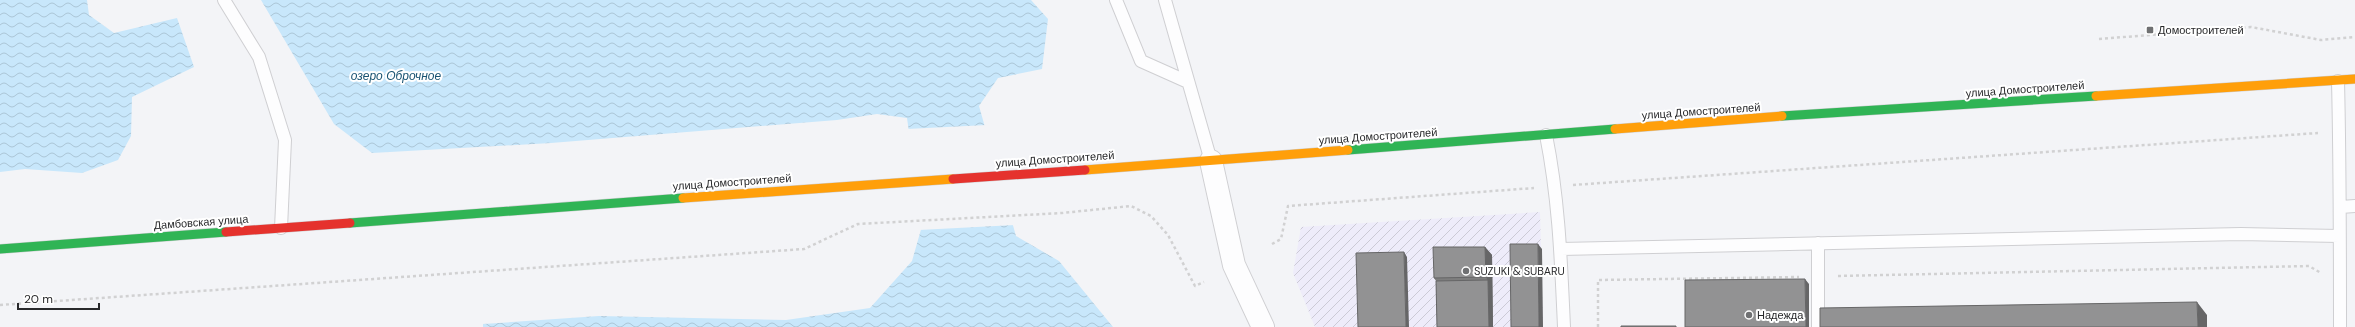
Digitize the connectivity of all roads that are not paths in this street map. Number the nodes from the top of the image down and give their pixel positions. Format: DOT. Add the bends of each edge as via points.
graph roads {
  1 [pos="224,0"];
  2 [pos="1116,0"];
  3 [pos="1165,0"];
  4 [pos="2355,79"];
  5 [pos="2338,81"];
  6 [pos="1188,82"];
  7 [pos="1546,135"];
  8 [pos="1211,161"];
  9 [pos="2355,206"];
  10 [pos="2341,207"];
  11 [pos="404,218"];
  12 [pos="282,228"];
  13 [pos="2339,236"];
  14 [pos="1818,243"];
  15 [pos="1561,249"];
  16 [pos="0,250"];
  17 [pos="1263,327"];
  18 [pos="1564,327"];
  19 [pos="1818,327"];
  20 [pos="2340,327"];
  1 -- 12 [label="lane" via="259,57 285,140"];
  2 -- 6 [label="lane" via="1141,61"];
  3 -- 6 [label="lane"];
  4 -- 5 [label="main road, улица Домостроителей"];
  5 -- 7 [label="main road, улица Домостроителей" via="1756,118"];
  5 -- 10 [label="lane"];
  6 -- 8 [label="lane"];
  7 -- 8 [label="main road, улица Домостроителей"];
  7 -- 15 [label="lane" via="1556,186"];
  8 -- 11 [label="main road, улица Домостроителей"];
  8 -- 17 [label="street" via="1234,265"];
  9 -- 10 [label="lane"];
  10 -- 13 [label="lane"];
  11 -- 12 [label="main road, Дамбовская улица"];
  12 -- 16 [label="main road, Дамбовская улица"];
  13 -- 14 [label="lane" via="2241,234"];
  13 -- 20 [label="lane"];
  14 -- 15 [label="lane"];
  14 -- 19 [label="lane"];
  15 -- 18 [label="lane"];
}
